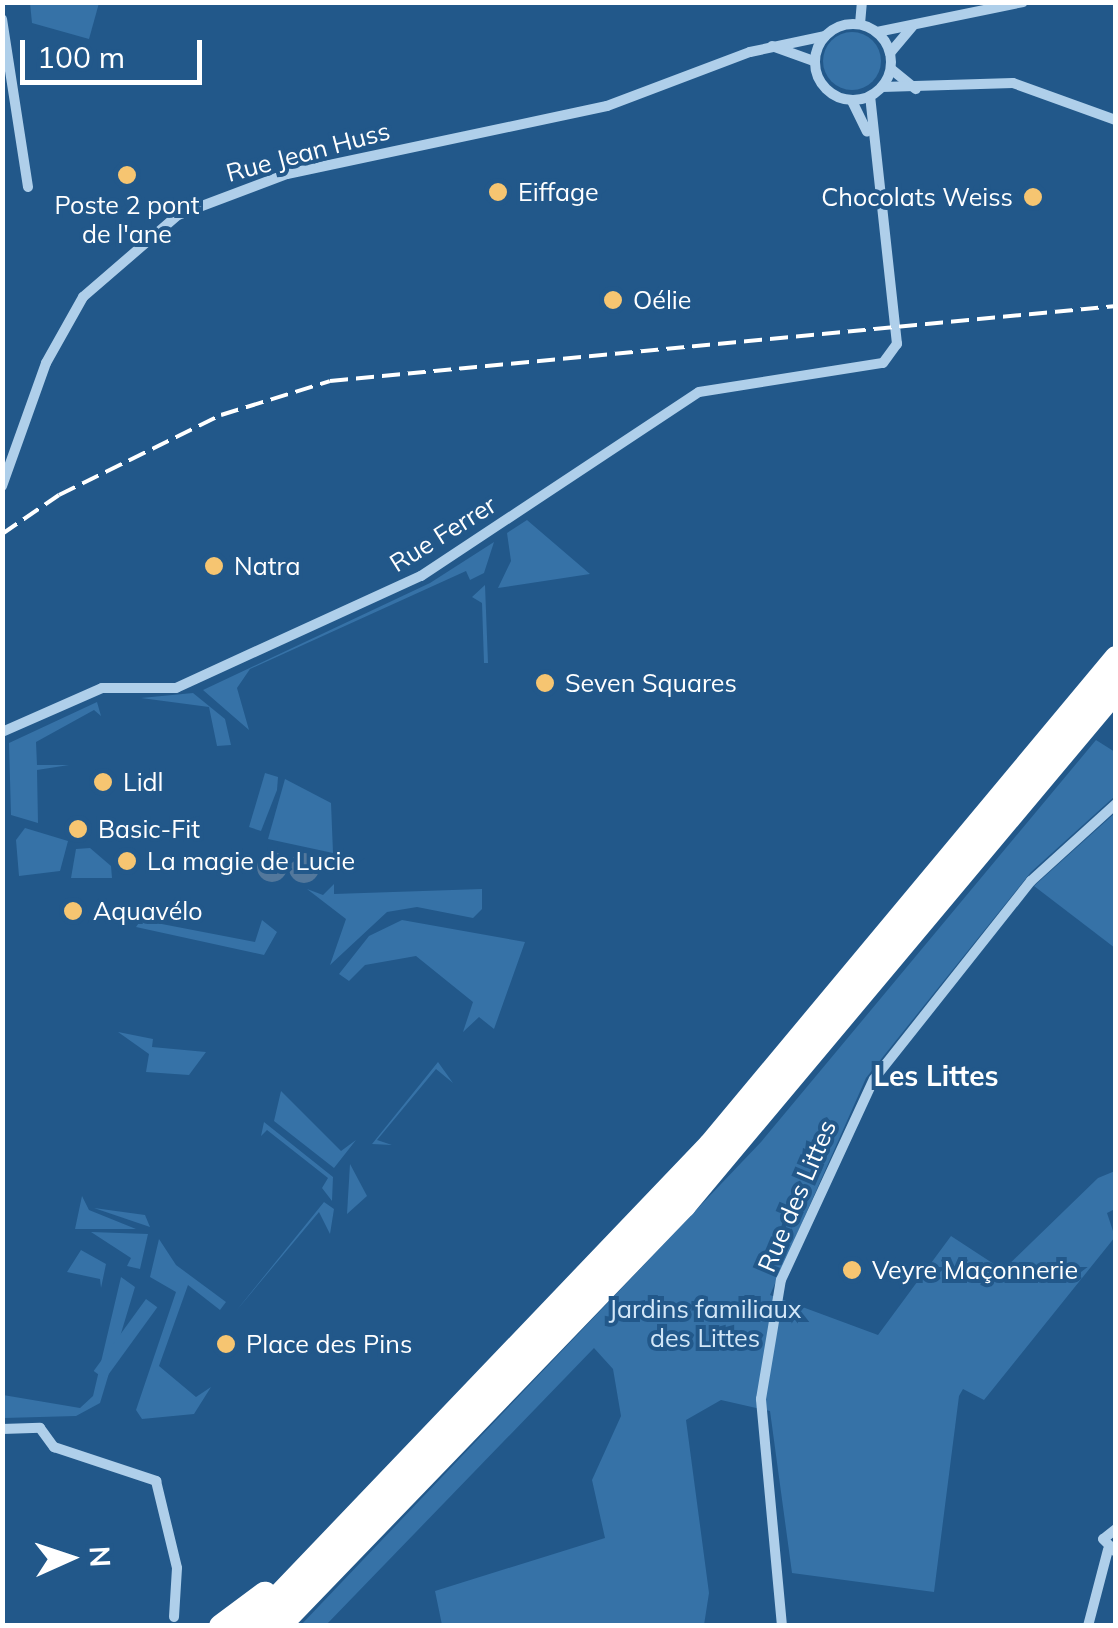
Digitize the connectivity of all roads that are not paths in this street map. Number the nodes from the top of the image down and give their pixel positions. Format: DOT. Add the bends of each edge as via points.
graph roads {
  1 [pos="862,2"];
  2 [pos="1023,2"];
  3 [pos="2,19"];
  4 [pos="860,24"];
  5 [pos="914,25"];
  6 [pos="877,32"];
  7 [pos="824,36"];
  8 [pos="771,46"];
  9 [pos="890,52"];
  10 [pos="814,61"];
  11 [pos="890,68"];
  12 [pos="882,86"];
  13 [pos="917,90"];
  14 [pos="870,96"];
  15 [pos="852,101"];
  16 [pos="1116,120"];
  17 [pos="870,137"];
  18 [pos="28,186"];
  19 [pos="2,486"];
  20 [pos="1116,658"];
  21 [pos="1116,688"];
  22 [pos="2,732"];
  23 [pos="1116,804"];
  24 [pos="2,1429"];
  25 [pos="1116,1528"];
  26 [pos="1112,1551"];
  27 [pos="311,1566"];
  28 [pos="174,1616"];
  29 [pos="221,1626"];
  30 [pos="250,1626"];
  31 [pos="277,1626"];
  32 [pos="782,1626"];
  33 [pos="1088,1626"];
  1 -- 4 [label="street"];
  2 -- 5 [label="street"];
  3 -- 18 [label="street"];
  4 -- 6 [label="street"];
  4 -- 7 [label="street"];
  5 -- 6 [label="street"];
  5 -- 9 [label="street"];
  6 -- 9 [label="street"];
  7 -- 8 [label="street, Rue Jean Huss"];
  7 -- 10 [label="street"];
  8 -- 10 [label="street"];
  8 -- 19 [label="street, Rue Jean Huss" via="606,106 287,174 178,215 82,298 46,363"];
  9 -- 11 [label="street"];
  10 -- 15 [label="street" via="829,93"];
  11 -- 12 [label="street"];
  11 -- 13 [label="street"];
  12 -- 13 [label="street"];
  12 -- 14 [label="street"];
  13 -- 16 [label="street" via="1013,84"];
  14 -- 15 [label="street"];
  14 -- 17 [label="street"];
  15 -- 17 [label="street"];
  17 -- 22 [label="street, Rue Ferrer" via="892,353 872,368 699,392 421,576 176,688 102,688"];
  20 -- 27 [label="highway" via="710,1145"];
  21 -- 31 [label="highway" via="683,1205"];
  23 -- 32 [label="street, Rue des Littes" via="1020,897 874,1079 780,1280 761,1399"];
  24 -- 28 [label="street" via="40,1428 54,1447 156,1480 177,1568"];
  25 -- 26 [label="street" via="1104,1535"];
  26 -- 33 [label="street"];
  27 -- 29 [label="highway"];
  27 -- 30 [label="highway"];
}
